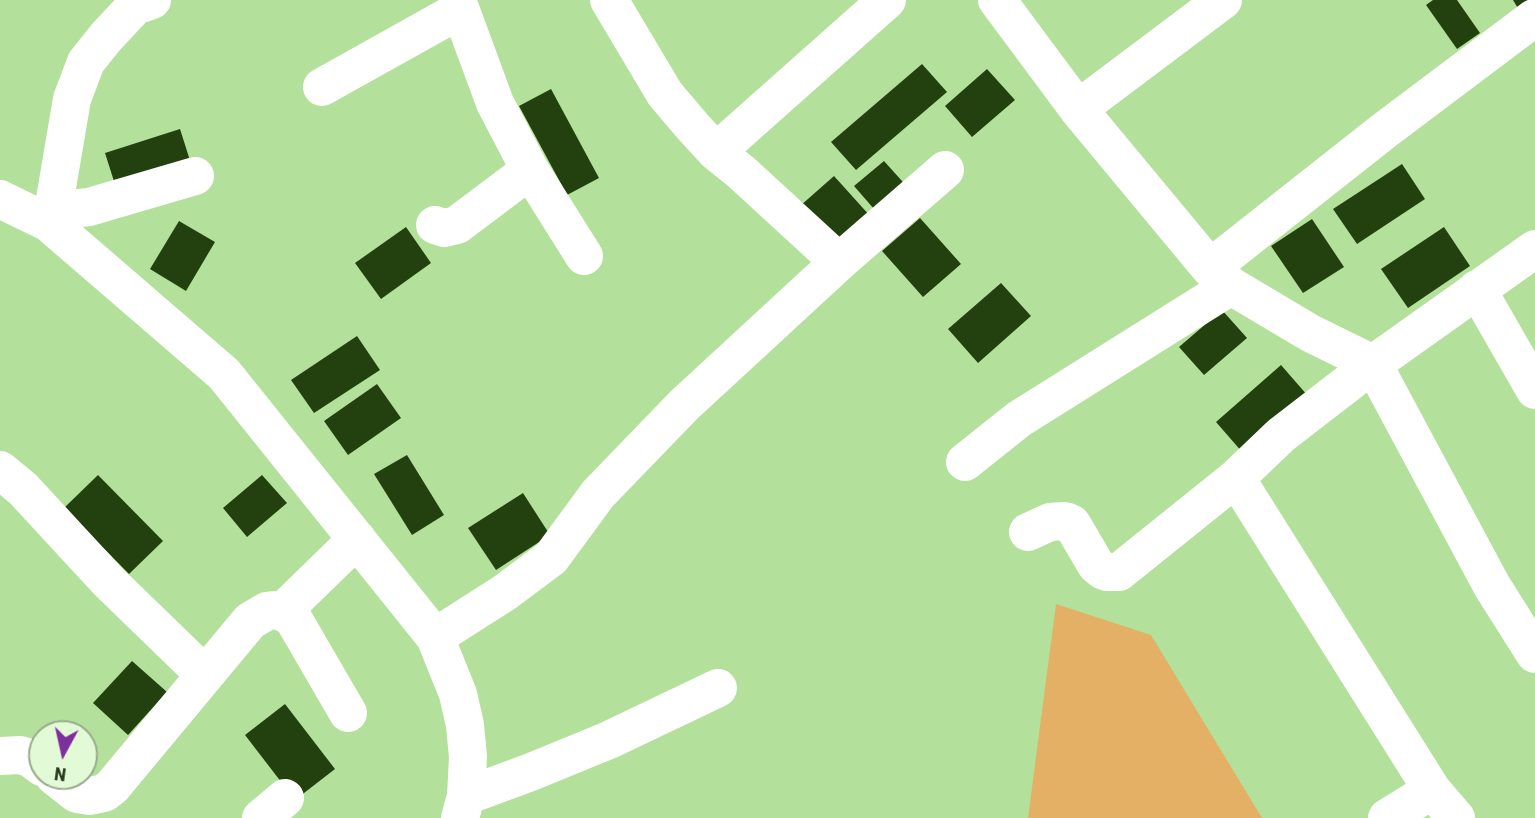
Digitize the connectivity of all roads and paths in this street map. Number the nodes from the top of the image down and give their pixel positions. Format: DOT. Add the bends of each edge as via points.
graph roads {
  1 [pos="609,0"];
  2 [pos="887,0"];
  3 [pos="997,0"];
  4 [pos="1223,0"];
  5 [pos="140,2"];
  6 [pos="458,5"];
  7 [pos="1534,18"];
  8 [pos="322,87"];
  9 [pos="1079,109"];
  10 [pos="716,152"];
  11 [pos="530,170"];
  12 [pos="945,170"];
  13 [pos="195,176"];
  14 [pos="0,199"];
  15 [pos="51,217"];
  16 [pos="435,225"];
  17 [pos="584,256"];
  18 [pos="1532,259"];
  19 [pos="839,262"];
  20 [pos="1220,277"];
  21 [pos="1477,289"];
  22 [pos="1373,364"];
  23 [pos="1535,390"];
  24 [pos="965,462"];
  25 [pos="0,470"];
  26 [pos="1236,478"];
  27 [pos="1028,532"];
  28 [pos="357,539"];
  29 [pos="282,612"];
  30 [pos="435,637"];
  31 [pos="1535,654"];
  32 [pos="205,675"];
  33 [pos="718,688"];
  34 [pos="348,713"];
  35 [pos="0,756"];
  36 [pos="28,757"];
  37 [pos="72,790"];
  38 [pos="1444,804"];
  39 [pos="463,807"];
  40 [pos="1387,818"];
  1 -- 10 [label="street" via="665,93"];
  2 -- 10 [label="street"];
  3 -- 9 [label="street"];
  4 -- 9 [label="street"];
  5 -- 15 [label="street" via="86,62 72,99"];
  6 -- 8 [label="street"];
  6 -- 11 [label="street" via="495,103"];
  7 -- 20 [label="street" via="1385,130"];
  9 -- 20 [label="street"];
  10 -- 19 [label="street"];
  11 -- 16 [label="street" via="457,225"];
  11 -- 17 [label="street"];
  12 -- 19 [label="street"];
  13 -- 15 [label="street"];
  14 -- 15 [label="street"];
  15 -- 28 [label="street" via="224,374"];
  18 -- 21 [label="street"];
  19 -- 30 [label="street" via="684,405 598,494 551,558"];
  20 -- 22 [label="street" via="1310,333"];
  20 -- 24 [label="street"];
  21 -- 22 [label="street"];
  21 -- 23 [label="street"];
  22 -- 26 [label="street" via="1281,435"];
  22 -- 31 [label="street" via="1492,586"];
  25 -- 32 [label="street"];
  26 -- 27 [label="street" via="1119,572 1096,565 1068,522 1050,522"];
  26 -- 38 [label="street"];
  28 -- 29 [label="street"];
  28 -- 30 [label="street"];
  29 -- 32 [label="street" via="267,611 250,621"];
  29 -- 34 [label="street" via="295,620"];
  30 -- 39 [label="street" via="465,725 468,757"];
  32 -- 37 [label="street" via="113,787 90,796"];
  33 -- 39 [label="street"];
  35 -- 36 [label="street"];
  38 -- 40 [label="street"];
}
